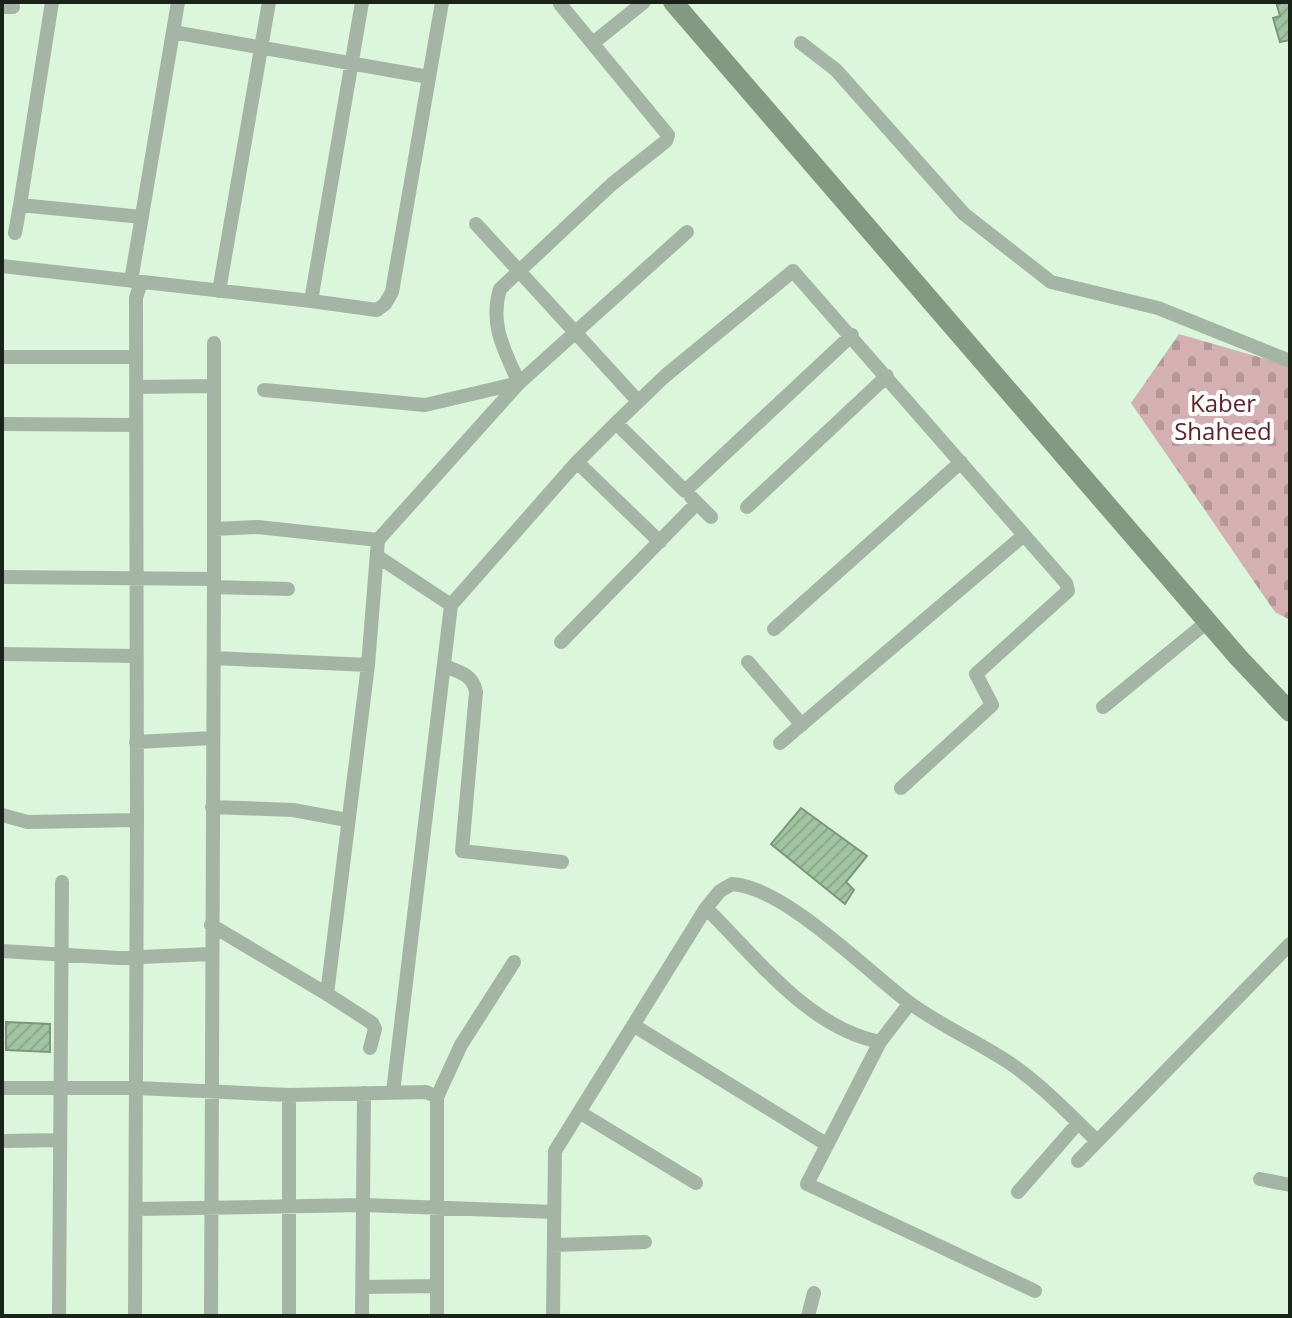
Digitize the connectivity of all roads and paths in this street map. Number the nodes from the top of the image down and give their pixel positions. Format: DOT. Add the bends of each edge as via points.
graph roads {
  1 [pos="52,2"];
  2 [pos="178,2"];
  3 [pos="269,2"];
  4 [pos="362,2"];
  5 [pos="442,2"];
  6 [pos="644,2"];
  7 [pos="673,2"];
  8 [pos="560,4"];
  9 [pos="173,32"];
  10 [pos="593,43"];
  11 [pos="801,43"];
  12 [pos="261,48"];
  13 [pos="351,65"];
  14 [pos="429,77"];
  15 [pos="20,205"];
  16 [pos="142,217"];
  17 [pos="476,224"];
  18 [pos="687,232"];
  19 [pos="15,233"];
  20 [pos="2,266"];
  21 [pos="520,269"];
  22 [pos="136,281"];
  23 [pos="219,291"];
  24 [pos="311,301"];
  25 [pos="576,331"];
  26 [pos="852,335"];
  27 [pos="214,343"];
  28 [pos="2,357"];
  29 [pos="136,357"];
  30 [pos="1290,361"];
  31 [pos="887,376"];
  32 [pos="519,383"];
  33 [pos="214,386"];
  34 [pos="136,387"];
  35 [pos="264,390"];
  36 [pos="638,401"];
  37 [pos="616,423"];
  38 [pos="2,424"];
  39 [pos="136,425"];
  40 [pos="577,462"];
  41 [pos="961,462"];
  42 [pos="685,491"];
  43 [pos="697,503"];
  44 [pos="747,507"];
  45 [pos="711,517"];
  46 [pos="214,529"];
  47 [pos="1024,535"];
  48 [pos="378,540"];
  49 [pos="660,542"];
  50 [pos="377,556"];
  51 [pos="2,577"];
  52 [pos="134,578"];
  53 [pos="214,583"];
  54 [pos="288,589"];
  55 [pos="451,605"];
  56 [pos="1207,622"];
  57 [pos="774,629"];
  58 [pos="561,642"];
  59 [pos="2,654"];
  60 [pos="135,656"];
  61 [pos="214,658"];
  62 [pos="748,662"];
  63 [pos="368,665"];
  64 [pos="444,666"];
  65 [pos="1103,707"];
  66 [pos="1290,712"];
  67 [pos="802,725"];
  68 [pos="213,738"];
  69 [pos="136,742"];
  70 [pos="780,743"];
  71 [pos="901,788"];
  72 [pos="212,807"];
  73 [pos="2,815"];
  74 [pos="137,820"];
  75 [pos="347,820"];
  76 [pos="562,862"];
  77 [pos="62,882"];
  78 [pos="706,908"];
  79 [pos="211,925"];
  80 [pos="1290,944"];
  81 [pos="2,951"];
  82 [pos="60,954"];
  83 [pos="211,954"];
  84 [pos="135,957"];
  85 [pos="514,962"];
  86 [pos="327,994"];
  87 [pos="910,1003"];
  88 [pos="633,1025"];
  89 [pos="880,1042"];
  90 [pos="370,1048"];
  91 [pos="2,1088"];
  92 [pos="58,1088"];
  93 [pos="137,1088"];
  94 [pos="211,1091"];
  95 [pos="393,1092"];
  96 [pos="364,1093"];
  97 [pos="289,1095"];
  98 [pos="437,1097"];
  99 [pos="579,1112"];
  100 [pos="1078,1123"];
  101 [pos="59,1140"];
  102 [pos="6,1141"];
  103 [pos="1097,1141"];
  104 [pos="826,1144"];
  105 [pos="1078,1161"];
  106 [pos="1260,1179"];
  107 [pos="696,1183"];
  108 [pos="1290,1185"];
  109 [pos="1018,1192"];
  110 [pos="289,1205"];
  111 [pos="364,1205"];
  112 [pos="438,1207"];
  113 [pos="211,1208"];
  114 [pos="137,1209"];
  115 [pos="554,1212"];
  116 [pos="645,1242"];
  117 [pos="554,1245"];
  118 [pos="437,1286"];
  119 [pos="363,1287"];
  120 [pos="1035,1291"];
  121 [pos="814,1293"];
  122 [pos="49,1316"];
  123 [pos="59,1316"];
  124 [pos="135,1316"];
  125 [pos="211,1316"];
  126 [pos="289,1316"];
  127 [pos="362,1316"];
  128 [pos="437,1316"];
  129 [pos="553,1316"];
  130 [pos="808,1316"];
  1 -- 15 [label="street"];
  2 -- 9 [label="street"];
  3 -- 12 [label="street"];
  4 -- 13 [label="street"];
  5 -- 14 [label="street"];
  6 -- 10 [label="street"];
  7 -- 56 [label="street"];
  8 -- 10 [label="street"];
  9 -- 12 [label="street"];
  9 -- 16 [label="street"];
  10 -- 21 [label="street" via="668,135"];
  11 -- 30 [label="street" via="836,70 964,214 1051,282 1158,308"];
  12 -- 13 [label="street"];
  12 -- 23 [label="street"];
  13 -- 14 [label="street"];
  13 -- 24 [label="street"];
  14 -- 24 [label="street" via="392,292 377,310"];
  15 -- 16 [label="street"];
  15 -- 19 [label="street"];
  16 -- 22 [label="street"];
  17 -- 21 [label="street"];
  18 -- 25 [label="street"];
  20 -- 22 [label="street"];
  21 -- 25 [label="street"];
  21 -- 32 [label="street" via="500,289 494,308 497,331"];
  22 -- 23 [label="street"];
  22 -- 29 [label="street"];
  23 -- 24 [label="street"];
  25 -- 32 [label="street"];
  25 -- 36 [label="street"];
  26 -- 31 [label="street"];
  26 -- 36 [label="street" via="793,271"];
  26 -- 42 [label="street"];
  27 -- 33 [label="street"];
  28 -- 29 [label="street"];
  29 -- 34 [label="street"];
  31 -- 41 [label="street"];
  31 -- 44 [label="street"];
  32 -- 35 [label="street" via="425,405"];
  32 -- 48 [label="street"];
  33 -- 34 [label="street"];
  33 -- 46 [label="street"];
  34 -- 39 [label="street"];
  36 -- 37 [label="street"];
  37 -- 40 [label="street"];
  37 -- 42 [label="street"];
  38 -- 39 [label="street"];
  39 -- 52 [label="street"];
  40 -- 49 [label="street"];
  40 -- 55 [label="street"];
  41 -- 47 [label="street"];
  41 -- 57 [label="street"];
  42 -- 43 [label="street"];
  43 -- 45 [label="street"];
  43 -- 49 [label="street"];
  46 -- 48 [label="street" via="258,527"];
  46 -- 53 [label="street"];
  47 -- 67 [label="street"];
  47 -- 71 [label="street" via="1068,591 976,674 992,705"];
  48 -- 50 [label="street"];
  49 -- 58 [label="street"];
  50 -- 55 [label="street"];
  50 -- 63 [label="street"];
  51 -- 52 [label="street"];
  52 -- 53 [label="street"];
  52 -- 60 [label="street"];
  53 -- 54 [label="street"];
  53 -- 61 [label="street"];
  55 -- 64 [label="street"];
  56 -- 65 [label="street"];
  56 -- 66 [label="street"];
  59 -- 60 [label="street"];
  60 -- 69 [label="street"];
  61 -- 63 [label="street"];
  61 -- 68 [label="street"];
  62 -- 67 [label="street"];
  63 -- 75 [label="street"];
  64 -- 76 [label="street" via="466,675 476,692 462,851"];
  64 -- 95 [label="street"];
  67 -- 70 [label="street"];
  68 -- 69 [label="street"];
  68 -- 72 [label="street"];
  69 -- 74 [label="street"];
  72 -- 75 [label="street" via="293,810"];
  72 -- 79 [label="street"];
  73 -- 74 [label="street" via="28,822"];
  74 -- 84 [label="street"];
  75 -- 86 [label="street"];
  77 -- 82 [label="street"];
  78 -- 87 [label="street" via="732,884 761,890"];
  78 -- 88 [label="street"];
  78 -- 89 [label="street" via="800,1000 853,1035"];
  79 -- 83 [label="street"];
  79 -- 86 [label="street"];
  80 -- 103 [label="street"];
  81 -- 82 [label="street"];
  82 -- 84 [label="street"];
  82 -- 92 [label="street"];
  83 -- 84 [label="street"];
  83 -- 94 [label="street"];
  84 -- 93 [label="street"];
  85 -- 98 [label="street" via="461,1045"];
  86 -- 90 [label="street" via="372,1023"];
  87 -- 89 [label="street"];
  87 -- 100 [label="street" via="1013,1066"];
  88 -- 99 [label="street"];
  88 -- 104 [label="street"];
  89 -- 104 [label="street"];
  91 -- 92 [label="street"];
  92 -- 93 [label="street"];
  92 -- 101 [label="street"];
  93 -- 94 [label="street"];
  93 -- 114 [label="street"];
  94 -- 97 [label="street"];
  94 -- 113 [label="street"];
  95 -- 96 [label="street"];
  95 -- 98 [label="street"];
  96 -- 97 [label="street"];
  96 -- 111 [label="street"];
  97 -- 110 [label="street"];
  98 -- 112 [label="street"];
  99 -- 107 [label="street"];
  99 -- 115 [label="street" via="555,1151"];
  100 -- 103 [label="street"];
  100 -- 109 [label="street"];
  101 -- 102 [label="street"];
  101 -- 123 [label="street"];
  103 -- 105 [label="street"];
  104 -- 120 [label="street" via="807,1184"];
  106 -- 108 [label="street"];
  110 -- 111 [label="street"];
  110 -- 113 [label="street"];
  110 -- 126 [label="street"];
  111 -- 112 [label="street"];
  111 -- 119 [label="street"];
  112 -- 115 [label="street"];
  112 -- 118 [label="street"];
  113 -- 114 [label="street"];
  113 -- 125 [label="street"];
  114 -- 124 [label="street"];
  115 -- 117 [label="street"];
  116 -- 117 [label="street"];
  117 -- 129 [label="street"];
  118 -- 119 [label="street"];
  118 -- 128 [label="street"];
  119 -- 127 [label="street"];
  121 -- 130 [label="street"];
  122 -- 123 [label="street"];
}
